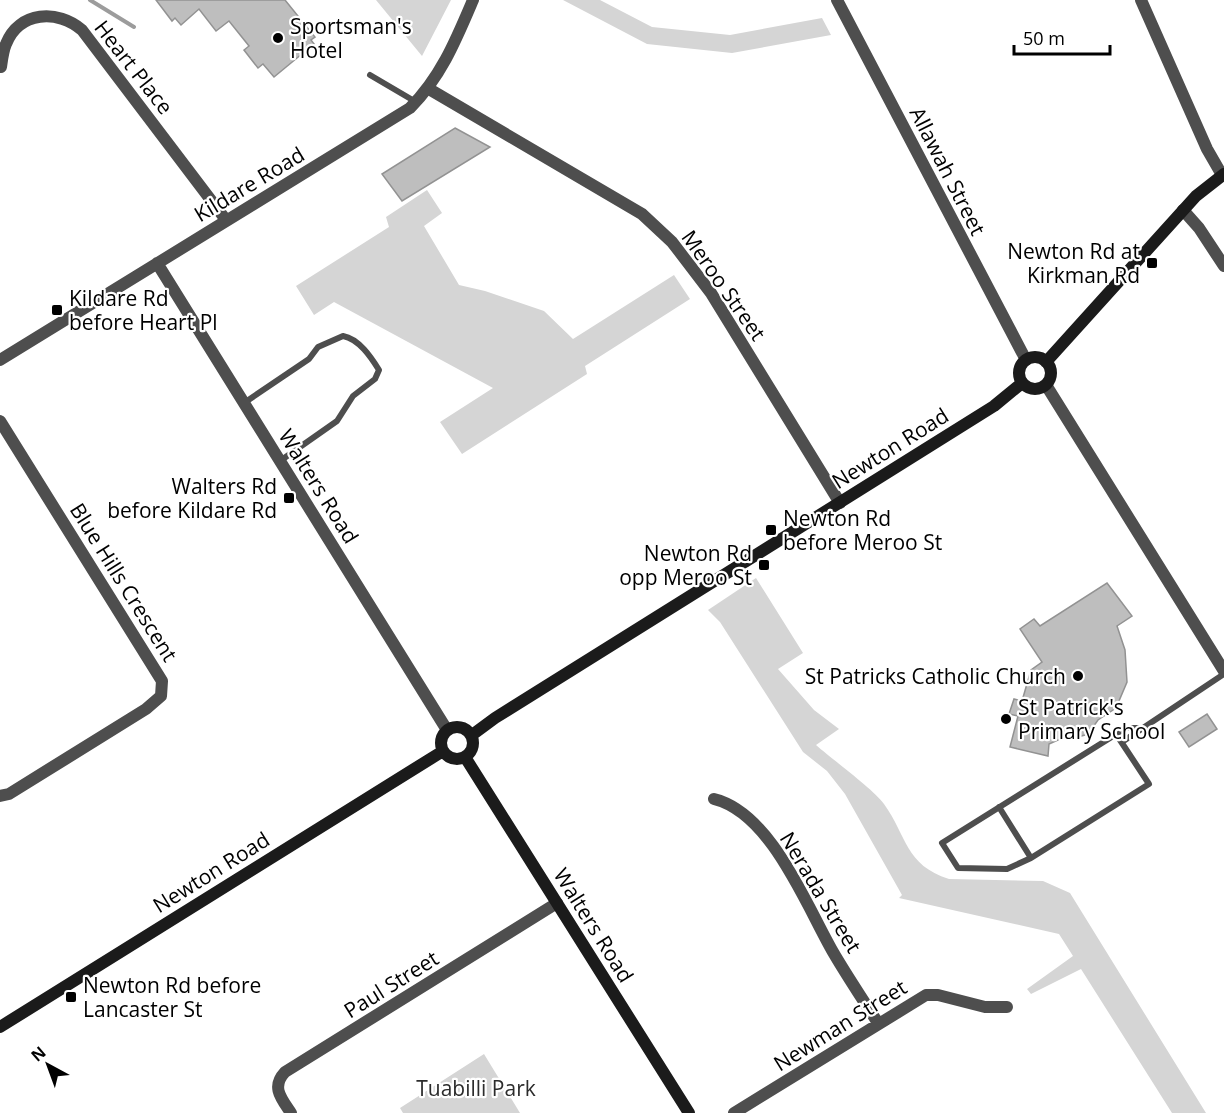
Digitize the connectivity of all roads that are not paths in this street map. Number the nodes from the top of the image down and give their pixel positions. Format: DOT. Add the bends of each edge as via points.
graph roads {
  1 [pos="473,0"];
  2 [pos="837,0"];
  3 [pos="1141,0"];
  4 [pos="1,67"];
  5 [pos="370,75"];
  6 [pos="429,88"];
  7 [pos="416,102"];
  8 [pos="1223,175"];
  9 [pos="1183,210"];
  10 [pos="226,220"];
  11 [pos="158,263"];
  12 [pos="1224,266"];
  13 [pos="0,360"];
  14 [pos="1026,360"];
  15 [pos="1046,362"];
  16 [pos="1022,383"];
  17 [pos="1046,385"];
  18 [pos="244,403"];
  19 [pos="0,421"];
  20 [pos="280,461"];
  21 [pos="840,503"];
  22 [pos="1224,673"];
  23 [pos="1146,728"];
  24 [pos="447,730"];
  25 [pos="1116,734"];
  26 [pos="472,735"];
  27 [pos="1122,742"];
  28 [pos="443,751"];
  29 [pos="465,757"];
  30 [pos="0,796"];
  31 [pos="714,799"];
  32 [pos="999,807"];
  33 [pos="1031,858"];
  34 [pos="557,903"];
  35 [pos="1007,1007"];
  36 [pos="878,1023"];
  37 [pos="0,1026"];
  38 [pos="291,1113"];
  39 [pos="688,1113"];
  40 [pos="734,1113"];
  1 -- 6 [label="street, Kildare Road" via="444,67"];
  2 -- 14 [label="street, Allawah Street"];
  3 -- 8 [label="street" via="1207,149"];
  4 -- 10 [label="street, Heart Place" via="7,43 28,20 42,15 72,21"];
  5 -- 7 [label="lane"];
  6 -- 7 [label="street, Kildare Road"];
  6 -- 21 [label="street, Meroo Street" via="642,214 672,242 711,293"];
  7 -- 10 [label="street, Kildare Road" via="371,134"];
  8 -- 9 [label="main road"];
  9 -- 12 [label="street"];
  9 -- 15 [label="main road"];
  10 -- 11 [label="street, Kildare Road"];
  11 -- 13 [label="street, Kildare Road"];
  11 -- 18 [label="street, Walters Road"];
  14 -- 15 [label="main road" via="1036,357"];
  14 -- 16 [label="main road" via="1019,373"];
  15 -- 17 [label="main road" via="1051,375"];
  16 -- 17 [label="main road" via="1035,389"];
  16 -- 21 [label="main road, Newton Road" via="994,406"];
  17 -- 22 [label="street"];
  18 -- 20 [label="street, Walters Road"];
  18 -- 20 [label="lane" via="309,359 318,347 343,336 358,343 375,363 379,370 375,379 353,396 337,421"];
  19 -- 30 [label="street, Blue Hills Crescent" via="162,681 161,696 146,709"];
  20 -- 24 [label="street, Walters Road"];
  21 -- 26 [label="main road, Newton Road"];
  22 -- 23 [label="lane"];
  23 -- 25 [label="lane" via="1126,728"];
  23 -- 27 [label="lane"];
  24 -- 26 [label="main road" via="461,727"];
  24 -- 28 [label="main road" via="441,742"];
  25 -- 27 [label="lane"];
  25 -- 32 [label="lane"];
  26 -- 29 [label="main road" via="474,745"];
  27 -- 33 [label="lane" via="1149,784"];
  28 -- 29 [label="main road" via="451,758"];
  28 -- 37 [label="main road, Newton Road"];
  29 -- 34 [label="main road, Walters Road"];
  31 -- 36 [label="street, Nerada Street" via="734,807 773,846"];
  32 -- 33 [label="lane"];
  32 -- 33 [label="lane" via="942,843 947,851 958,868 1007,868"];
  34 -- 38 [label="street, Paul Street" via="285,1072 277,1089"];
  34 -- 39 [label="main road, Walters Road"];
  35 -- 36 [label="street, Newman Street" via="985,1007 926,995"];
  36 -- 40 [label="street, Newman Street"];
}
